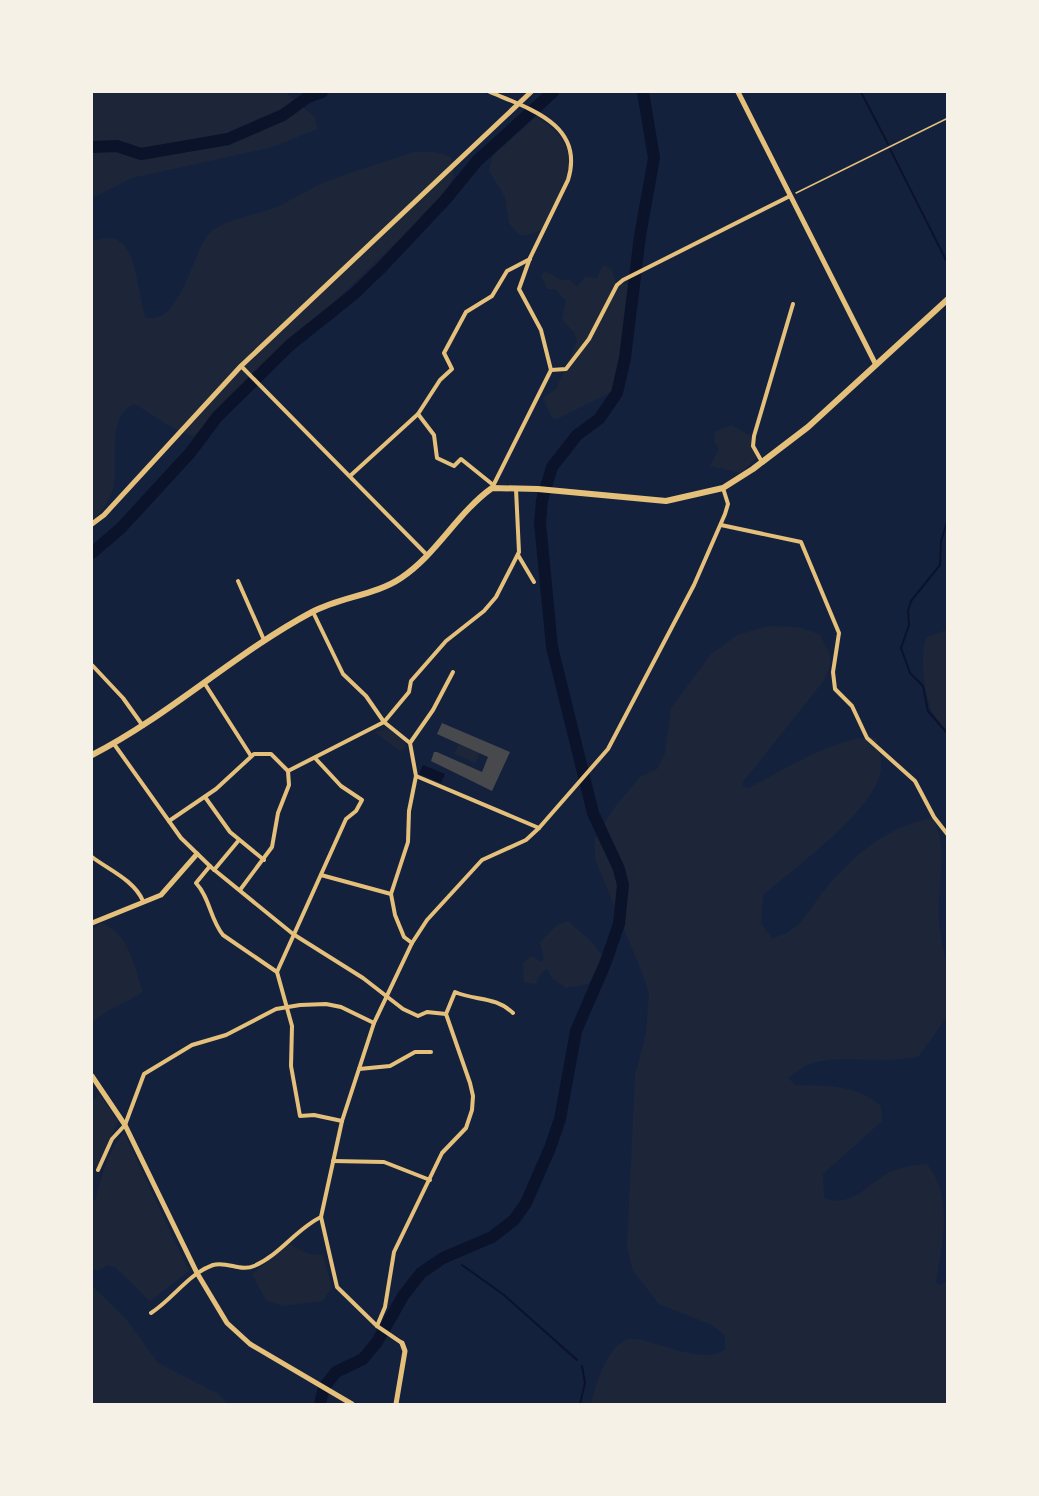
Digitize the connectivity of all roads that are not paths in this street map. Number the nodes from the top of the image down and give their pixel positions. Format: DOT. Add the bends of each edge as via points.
graph roads {
  1 [pos="490,92"];
  2 [pos="531,92"];
  3 [pos="738,92"];
  4 [pos="518,104"];
  5 [pos="790,196"];
  6 [pos="530,258"];
  7 [pos="948,299"];
  8 [pos="793,304"];
  9 [pos="875,363"];
  10 [pos="241,366"];
  11 [pos="551,370"];
  12 [pos="418,414"];
  13 [pos="762,462"];
  14 [pos="350,476"];
  15 [pos="492,486"];
  16 [pos="723,488"];
  17 [pos="516,489"];
  18 [pos="92,524"];
  19 [pos="721,525"];
  20 [pos="427,555"];
  21 [pos="518,555"];
  22 [pos="238,581"];
  23 [pos="534,582"];
  24 [pos="313,612"];
  25 [pos="264,641"];
  26 [pos="92,665"];
  27 [pos="453,672"];
  28 [pos="205,684"];
  29 [pos="384,722"];
  30 [pos="143,726"];
  31 [pos="410,743"];
  32 [pos="114,744"];
  33 [pos="92,755"];
  34 [pos="250,756"];
  35 [pos="315,758"];
  36 [pos="288,771"];
  37 [pos="416,776"];
  38 [pos="205,797"];
  39 [pos="169,821"];
  40 [pos="539,828"];
  41 [pos="948,835"];
  42 [pos="239,840"];
  43 [pos="197,854"];
  44 [pos="92,857"];
  45 [pos="264,860"];
  46 [pos="210,866"];
  47 [pos="214,870"];
  48 [pos="320,874"];
  49 [pos="240,890"];
  50 [pos="392,894"];
  51 [pos="143,901"];
  52 [pos="92,922"];
  53 [pos="293,934"];
  54 [pos="412,944"];
  55 [pos="277,972"];
  56 [pos="387,996"];
  57 [pos="289,1007"];
  58 [pos="513,1013"];
  59 [pos="446,1014"];
  60 [pos="374,1023"];
  61 [pos="431,1052"];
  62 [pos="359,1069"];
  63 [pos="92,1076"];
  64 [pos="342,1121"];
  65 [pos="125,1125"];
  66 [pos="332,1161"];
  67 [pos="98,1170"];
  68 [pos="430,1180"];
  69 [pos="321,1217"];
  70 [pos="197,1273"];
  71 [pos="151,1313"];
  72 [pos="378,1327"];
  73 [pos="402,1343"];
  74 [pos="352,1404"];
  75 [pos="396,1404"];
  1 -- 4 [label="street"];
  2 -- 4 [label="street"];
  3 -- 5 [label="street"];
  4 -- 6 [label="street" via="550,120 566,138 571,152 572,168"];
  4 -- 10 [label="street"];
  5 -- 9 [label="street"];
  5 -- 11 [label="street" via="617,285 589,339 569,367"];
  6 -- 11 [label="street" via="519,289 541,330"];
  6 -- 12 [label="street" via="507,271 492,296 461,317 444,353 452,369"];
  7 -- 9 [label="main road"];
  8 -- 13 [label="street" via="754,436 753,447"];
  9 -- 13 [label="main road" via="808,427"];
  10 -- 14 [label="street"];
  10 -- 18 [label="street"];
  11 -- 15 [label="street"];
  12 -- 14 [label="street"];
  12 -- 15 [label="street" via="435,435 437,458 454,466 460,459"];
  13 -- 16 [label="main road"];
  14 -- 20 [label="street"];
  15 -- 17 [label="main road"];
  15 -- 20 [label="main road"];
  16 -- 17 [label="main road" via="666,501"];
  16 -- 19 [label="street" via="728,504"];
  17 -- 21 [label="street"];
  19 -- 40 [label="street" via="608,749"];
  19 -- 41 [label="street" via="801,542 839,633 833,672 835,688 852,706 867,738 915,781"];
  20 -- 24 [label="main road" via="400,579 341,598"];
  21 -- 23 [label="street"];
  21 -- 29 [label="street" via="496,597 446,641 411,681 409,692"];
  22 -- 25 [label="street"];
  24 -- 25 [label="main road"];
  24 -- 29 [label="street" via="339,668"];
  25 -- 28 [label="main road"];
  26 -- 30 [label="street"];
  27 -- 31 [label="street"];
  28 -- 30 [label="main road"];
  28 -- 34 [label="street"];
  29 -- 31 [label="street"];
  29 -- 35 [label="street"];
  30 -- 32 [label="main road"];
  31 -- 37 [label="street"];
  32 -- 33 [label="main road"];
  32 -- 39 [label="street"];
  34 -- 36 [label="street" via="271,754"];
  34 -- 38 [label="street"];
  35 -- 36 [label="street"];
  35 -- 48 [label="street" via="341,786 362,800 346,819"];
  36 -- 45 [label="street" via="288,790 278,813 272,847"];
  37 -- 40 [label="street"];
  37 -- 50 [label="street" via="408,842"];
  38 -- 39 [label="street"];
  38 -- 42 [label="street" via="216,816"];
  39 -- 43 [label="street"];
  40 -- 54 [label="street" via="526,840 482,860 427,920"];
  42 -- 45 [label="street"];
  42 -- 47 [label="street"];
  43 -- 46 [label="street"];
  43 -- 51 [label="street" via="168,889"];
  44 -- 51 [label="street" via="112,868"];
  45 -- 49 [label="street"];
  46 -- 47 [label="street"];
  46 -- 55 [label="street" via="196,883 207,898 218,928"];
  47 -- 49 [label="street"];
  48 -- 50 [label="street"];
  48 -- 53 [label="street"];
  49 -- 53 [label="street"];
  50 -- 54 [label="street" via="395,915 404,937"];
  51 -- 52 [label="street"];
  53 -- 55 [label="street"];
  53 -- 56 [label="street"];
  54 -- 56 [label="street"];
  55 -- 57 [label="street"];
  56 -- 59 [label="street" via="418,1016 427,1012"];
  56 -- 60 [label="street"];
  57 -- 60 [label="street" via="326,1004"];
  57 -- 64 [label="street" via="291,1066 300,1116"];
  57 -- 65 [label="street" via="276,1009 226,1035 201,1041 153,1067 144,1074"];
  58 -- 59 [label="street" via="492,999 471,999 455,992"];
  59 -- 68 [label="street" via="473,1096 466,1128 442,1153"];
  60 -- 62 [label="street"];
  61 -- 62 [label="street" via="415,1052 390,1066"];
  62 -- 64 [label="street"];
  63 -- 65 [label="street"];
  64 -- 66 [label="street"];
  65 -- 67 [label="street" via="112,1139"];
  65 -- 70 [label="street"];
  66 -- 68 [label="street" via="384,1162"];
  66 -- 69 [label="street"];
  68 -- 72 [label="street" via="394,1252"];
  69 -- 70 [label="street" via="305,1224 255,1266 223,1264"];
  69 -- 72 [label="street" via="337,1287"];
  70 -- 71 [label="street"];
  70 -- 74 [label="street" via="227,1323 250,1344"];
  72 -- 73 [label="street"];
  73 -- 75 [label="street" via="405,1351"];
}
